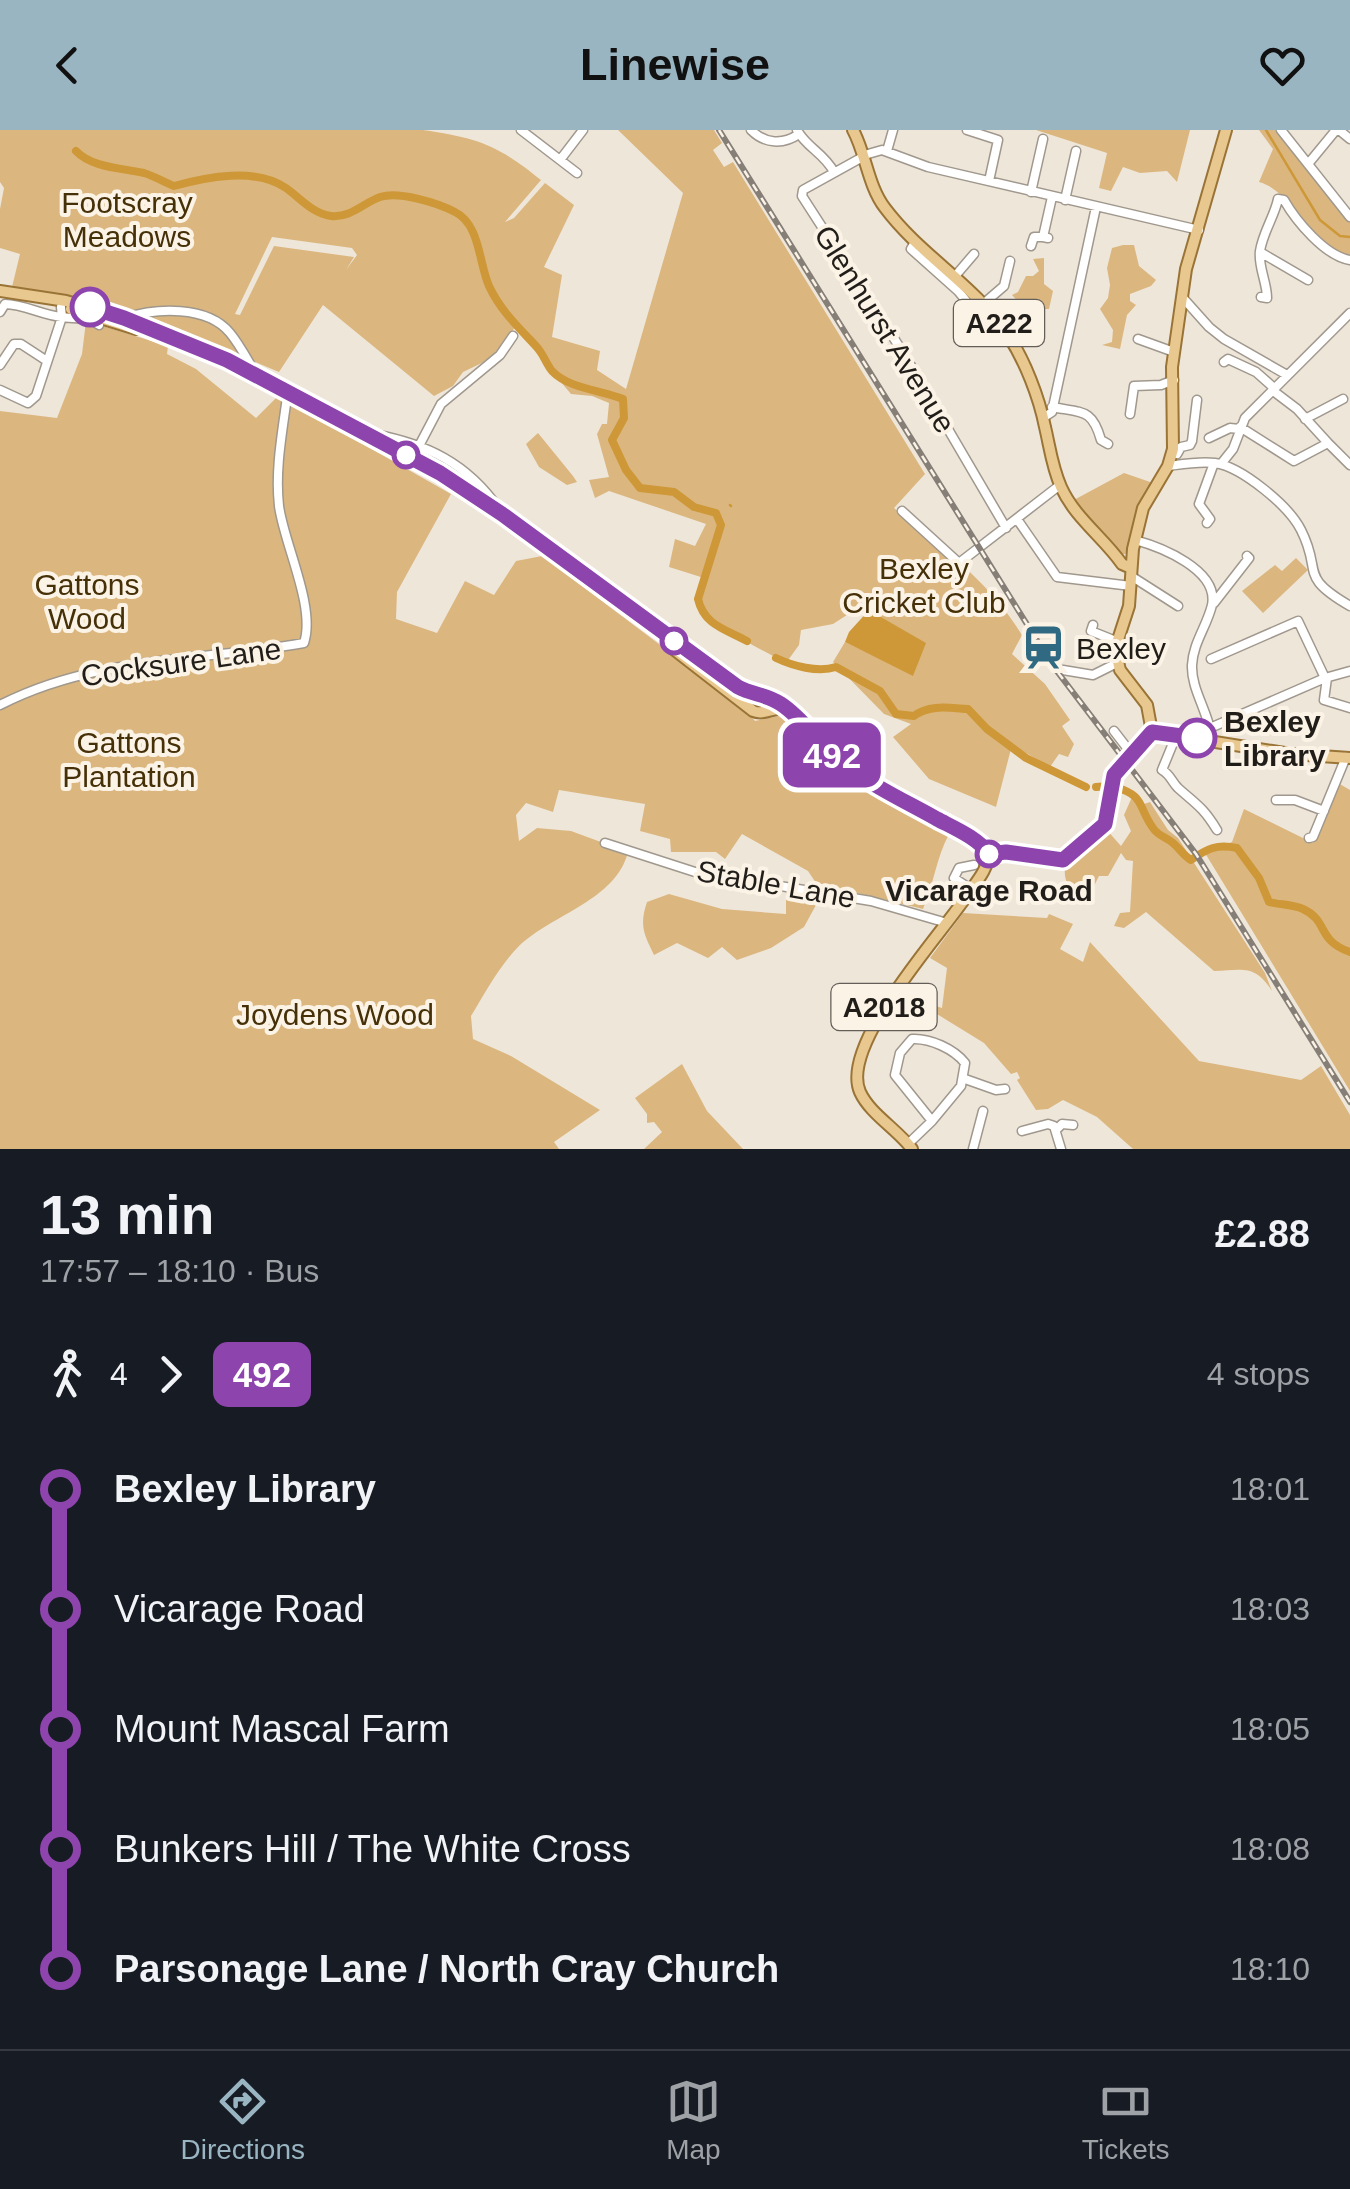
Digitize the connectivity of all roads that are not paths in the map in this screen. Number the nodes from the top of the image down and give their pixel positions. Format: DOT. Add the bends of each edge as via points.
graph roads {
  1 [pos="520,130"];
  2 [pos="583,130"];
  3 [pos="751,130"];
  4 [pos="853,130"];
  5 [pos="894,130"];
  6 [pos="967,130"];
  7 [pos="1226,130"];
  8 [pos="1281,130"];
  9 [pos="1338,130"];
  10 [pos="798,132"];
  11 [pos="1043,139"];
  12 [pos="1350,139"];
  13 [pos="888,151"];
  14 [pos="1076,151"];
  15 [pos="865,157"];
  16 [pos="560,160"];
  17 [pos="1308,164"];
  18 [pos="834,172"];
  19 [pos="577,173"];
  20 [pos="988,181"];
  21 [pos="1032,192"];
  22 [pos="1052,196"];
  23 [pos="1065,200"];
  24 [pos="1096,207"];
  25 [pos="1350,217"];
  26 [pos="1199,230"];
  27 [pos="916,242"];
  28 [pos="1032,246"];
  29 [pos="1260,252"];
  30 [pos="974,254"];
  31 [pos="1350,260"];
  32 [pos="1010,261"];
  33 [pos="956,275"];
  34 [pos="1305,280"];
  35 [pos="0,294"];
  36 [pos="1183,298"];
  37 [pos="1265,300"];
  38 [pos="983,304"];
  39 [pos="0,312"];
  40 [pos="62,312"];
  41 [pos="1350,313"];
  42 [pos="124,318"];
  43 [pos="99,325"];
  44 [pos="1004,330"];
  45 [pos="513,336"];
  46 [pos="1138,339"];
  47 [pos="1174,352"];
  48 [pos="47,361"];
  49 [pos="1224,362"];
  50 [pos="0,364"];
  51 [pos="256,374"];
  52 [pos="1286,376"];
  53 [pos="1174,380"];
  54 [pos="1273,388"];
  55 [pos="0,390"];
  56 [pos="286,397"];
  57 [pos="1343,398"];
  58 [pos="1197,400"];
  59 [pos="1052,407"];
  60 [pos="1130,414"];
  61 [pos="1043,418"];
  62 [pos="1306,419"];
  63 [pos="1240,428"];
  64 [pos="364,432"];
  65 [pos="1212,435"];
  66 [pos="1328,443"];
  67 [pos="420,444"];
  68 [pos="1104,444"];
  69 [pos="1175,452"];
  70 [pos="1186,463"];
  71 [pos="1217,463"];
  72 [pos="1350,465"];
  73 [pos="1168,466"];
  74 [pos="1060,485"];
  75 [pos="902,511"];
  76 [pos="502,514"];
  77 [pos="1017,519"];
  78 [pos="1207,523"];
  79 [pos="1006,528"];
  80 [pos="1134,540"];
  81 [pos="1249,558"];
  82 [pos="1131,573"];
  83 [pos="1216,592"];
  84 [pos="1178,606"];
  85 [pos="1350,606"];
  86 [pos="1092,625"];
  87 [pos="1116,641"];
  88 [pos="1211,659"];
  89 [pos="1117,663"];
  90 [pos="1063,670"];
  91 [pos="1350,671"];
  92 [pos="1326,678"];
  93 [pos="763,695"];
  94 [pos="0,704"];
  95 [pos="1350,708"];
  96 [pos="751,709"];
  97 [pos="788,710"];
  98 [pos="766,712"];
  99 [pos="1114,731"];
  100 [pos="1152,732"];
  101 [pos="1210,734"];
  102 [pos="1176,736"];
  103 [pos="1131,753"];
  104 [pos="1348,758"];
  105 [pos="1276,800"];
  106 [pos="1324,811"];
  107 [pos="1217,830"];
  108 [pos="1309,838"];
  109 [pos="605,843"];
  110 [pos="989,854"];
  111 [pos="974,866"];
  112 [pos="971,890"];
  113 [pos="947,923"];
  114 [pos="964,1079"];
  115 [pos="1005,1089"];
  116 [pos="984,1110"];
  117 [pos="932,1121"];
  118 [pos="1074,1126"];
  119 [pos="1057,1129"];
  120 [pos="1022,1130"];
  121 [pos="910,1146"];
  122 [pos="973,1149"];
  123 [pos="1061,1149"];
  1 -- 16 [label="street"];
  2 -- 16 [label="street"];
  3 -- 10 [label="street" via="774,142"];
  4 -- 15 [label="main road, A222"];
  5 -- 13 [label="street"];
  6 -- 20 [label="street" via="998,140"];
  7 -- 26 [label="main road"];
  8 -- 17 [label="street"];
  9 -- 12 [label="street"];
  9 -- 17 [label="street"];
  10 -- 18 [label="street"];
  11 -- 21 [label="street"];
  13 -- 15 [label="street, Glenhurst Avenue"];
  13 -- 20 [label="street"];
  14 -- 23 [label="street"];
  15 -- 18 [label="street, Glenhurst Avenue"];
  15 -- 27 [label="main road, A222" via="881,203"];
  16 -- 19 [label="street"];
  17 -- 25 [label="street"];
  18 -- 79 [label="street, Glenhurst Avenue" via="804,188 802,196"];
  20 -- 21 [label="street"];
  21 -- 22 [label="street"];
  22 -- 23 [label="street"];
  22 -- 28 [label="street" via="1046,237 1035,236"];
  23 -- 24 [label="street"];
  24 -- 26 [label="street"];
  24 -- 59 [label="street"];
  26 -- 36 [label="main road"];
  27 -- 33 [label="main road, A222"];
  27 -- 44 [label="street" via="911,250 959,291 993,333"];
  29 -- 31 [label="street" via="1280,198 1340,258"];
  29 -- 34 [label="street"];
  29 -- 37 [label="street"];
  30 -- 33 [label="street"];
  32 -- 38 [label="street" via="1004,286"];
  33 -- 38 [label="main road, A222"];
  35 -- 40 [label="main road"];
  35 -- 42 [label="main road"];
  36 -- 47 [label="main road"];
  36 -- 52 [label="street" via="1208,328"];
  38 -- 44 [label="main road, A222"];
  39 -- 40 [label="street" via="10,303"];
  40 -- 43 [label="street"];
  40 -- 48 [label="street"];
  40 -- 56 [label="main road" via="150,333"];
  41 -- 52 [label="street"];
  42 -- 51 [label="main road"];
  42 -- 51 [label="street" via="174,311 218,322"];
  44 -- 61 [label="main road, A222"];
  45 -- 67 [label="street" via="500,356 441,404"];
  46 -- 47 [label="street"];
  47 -- 53 [label="main road"];
  48 -- 50 [label="street" via="14,344"];
  48 -- 55 [label="street" via="32,401"];
  49 -- 54 [label="street" via="1242,361"];
  51 -- 64 [label="main road"];
  52 -- 54 [label="street"];
  53 -- 60 [label="street" via="1134,386"];
  53 -- 69 [label="main road"];
  54 -- 62 [label="street"];
  54 -- 63 [label="street"];
  56 -- 94 [label="street, Cocksure Lane" via="280,508 300,582 304,643 110,667"];
  56 -- 96 [label="main road" via="484,508"];
  57 -- 62 [label="street"];
  58 -- 69 [label="street" via="1190,445"];
  59 -- 61 [label="street"];
  59 -- 68 [label="street" via="1090,415"];
  61 -- 74 [label="main road, A222"];
  62 -- 66 [label="street"];
  63 -- 65 [label="street"];
  63 -- 66 [label="street" via="1296,462"];
  63 -- 71 [label="street" via="1233,448"];
  64 -- 67 [label="street"];
  64 -- 76 [label="main road"];
  66 -- 72 [label="street"];
  67 -- 76 [label="street" via="470,476"];
  69 -- 70 [label="street"];
  69 -- 73 [label="main road"];
  70 -- 71 [label="street"];
  70 -- 73 [label="street"];
  71 -- 78 [label="street" via="1198,504"];
  71 -- 85 [label="street" via="1275,498 1301,530 1316,582"];
  73 -- 80 [label="main road" via="1142,508"];
  74 -- 77 [label="street"];
  74 -- 82 [label="main road, A222"];
  75 -- 79 [label="street" via="959,563"];
  76 -- 93 [label="main road" via="738,687"];
  77 -- 79 [label="street"];
  77 -- 82 [label="street" via="1057,577"];
  80 -- 82 [label="main road"];
  80 -- 83 [label="street" via="1196,570"];
  81 -- 83 [label="street"];
  82 -- 84 [label="street"];
  82 -- 87 [label="main road"];
  83 -- 101 [label="street" via="1192,669"];
  86 -- 87 [label="street"];
  87 -- 89 [label="main road"];
  88 -- 92 [label="street" via="1298,621"];
  89 -- 90 [label="street" via="1093,675"];
  89 -- 100 [label="main road" via="1147,706"];
  91 -- 92 [label="street"];
  92 -- 95 [label="street" via="1324,700"];
  92 -- 101 [label="street"];
  93 -- 96 [label="main road" via="750,699"];
  93 -- 97 [label="main road"];
  93 -- 98 [label="main road" via="770,704"];
  96 -- 98 [label="main road"];
  97 -- 98 [label="main road"];
  97 -- 110 [label="main road" via="867,781"];
  99 -- 103 [label="street"];
  100 -- 102 [label="main road"];
  100 -- 103 [label="main road"];
  101 -- 102 [label="main road"];
  101 -- 104 [label="main road" via="1291,754"];
  102 -- 107 [label="street" via="1162,770 1199,802"];
  103 -- 110 [label="main road" via="1112,787 1105,824 1062,860"];
  104 -- 106 [label="street"];
  105 -- 106 [label="street"];
  106 -- 108 [label="street"];
  109 -- 113 [label="street, Stable Lane" via="695,872 843,896"];
  110 -- 112 [label="main road, A2018"];
  111 -- 112 [label="street" via="959,868 952,881"];
  112 -- 113 [label="main road, A2018"];
  113 -- 121 [label="main road, A2018" via="882,1010 859,1061 858,1088"];
  114 -- 115 [label="street"];
  114 -- 117 [label="street"];
  114 -- 117 [label="street" via="965,1064 957,1054 926,1039 906,1044 896,1075"];
  116 -- 122 [label="street"];
  117 -- 121 [label="street"];
  118 -- 119 [label="street"];
  119 -- 120 [label="street" via="1048,1124"];
  119 -- 123 [label="street"];
}
